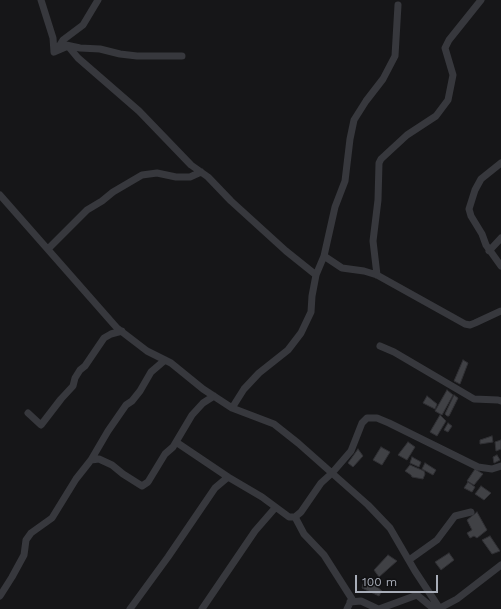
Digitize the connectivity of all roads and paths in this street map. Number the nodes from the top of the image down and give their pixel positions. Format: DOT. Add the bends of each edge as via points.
graph roads {
  1 [pos="41,0"];
  2 [pos="98,0"];
  3 [pos="482,0"];
  4 [pos="398,5"];
  5 [pos="53,38"];
  6 [pos="62,42"];
  7 [pos="54,52"];
  8 [pos="182,56"];
  9 [pos="501,163"];
  10 [pos="201,172"];
  11 [pos="0,195"];
  12 [pos="501,238"];
  13 [pos="48,249"];
  14 [pos="489,251"];
  15 [pos="324,256"];
  16 [pos="501,266"];
  17 [pos="316,275"];
  18 [pos="377,275"];
  19 [pos="501,311"];
  20 [pos="122,331"];
  21 [pos="380,346"];
  22 [pos="165,360"];
  23 [pos="214,396"];
  24 [pos="501,401"];
  25 [pos="232,408"];
  26 [pos="28,413"];
  27 [pos="176,442"];
  28 [pos="91,460"];
  29 [pos="501,466"];
  30 [pos="332,473"];
  31 [pos="228,477"];
  32 [pos="275,508"];
  33 [pos="471,512"];
  34 [pos="295,517"];
  35 [pos="409,560"];
  36 [pos="501,565"];
  37 [pos="0,596"];
  38 [pos="350,602"];
  39 [pos="130,609"];
  40 [pos="202,609"];
  41 [pos="347,609"];
  42 [pos="379,609"];
  43 [pos="438,609"];
  1 -- 5 [label="street"];
  2 -- 6 [label="street" via="80,27"];
  3 -- 18 [label="street" via="445,48 453,75 448,100 431,120 407,136 379,163 373,241"];
  4 -- 15 [label="street" via="395,56 383,79 354,120 345,181 335,207"];
  5 -- 6 [label="street"];
  5 -- 7 [label="street"];
  6 -- 7 [label="street"];
  6 -- 8 [label="street" via="80,48 137,56"];
  7 -- 10 [label="street" via="68,46 78,58 139,110"];
  9 -- 14 [label="street" via="477,184 469,206 471,216"];
  10 -- 13 [label="street" via="190,177 157,173 142,175 87,210"];
  10 -- 17 [label="street" via="286,251"];
  11 -- 13 [label="street"];
  12 -- 14 [label="street"];
  13 -- 20 [label="street"];
  14 -- 16 [label="street"];
  15 -- 17 [label="street"];
  15 -- 18 [label="street" via="342,268"];
  17 -- 25 [label="street" via="311,312 301,333 288,350 259,373 244,389"];
  18 -- 19 [label="street" via="465,324 470,325"];
  20 -- 22 [label="street" via="147,351"];
  20 -- 26 [label="street" via="104,338 80,370 73,386 42,425"];
  21 -- 24 [label="street" via="474,399"];
  22 -- 23 [label="street"];
  22 -- 28 [label="street" via="151,372 140,392 126,405"];
  23 -- 25 [label="street"];
  23 -- 27 [label="street" via="192,415"];
  25 -- 30 [label="street" via="274,424"];
  27 -- 28 [label="street" via="165,454 148,482 142,486 112,465 99,459"];
  27 -- 31 [label="street"];
  28 -- 37 [label="street" via="52,518 31,533 26,540 24,555"];
  29 -- 30 [label="street" via="492,469 478,466 383,420 367,418 362,422 351,451"];
  30 -- 34 [label="street"];
  30 -- 35 [label="street" via="390,528"];
  31 -- 32 [label="street" via="262,497"];
  31 -- 39 [label="street" via="216,488"];
  32 -- 34 [label="street" via="289,517"];
  32 -- 40 [label="street" via="255,531"];
  33 -- 35 [label="street" via="455,516 437,540"];
  34 -- 38 [label="street" via="304,534 324,555 343,584 352,599"];
  35 -- 43 [label="street"];
  36 -- 43 [label="street"];
  38 -- 41 [label="street"];
  38 -- 42 [label="street" via="361,601"];
  42 -- 43 [label="street" via="417,595"];
}
